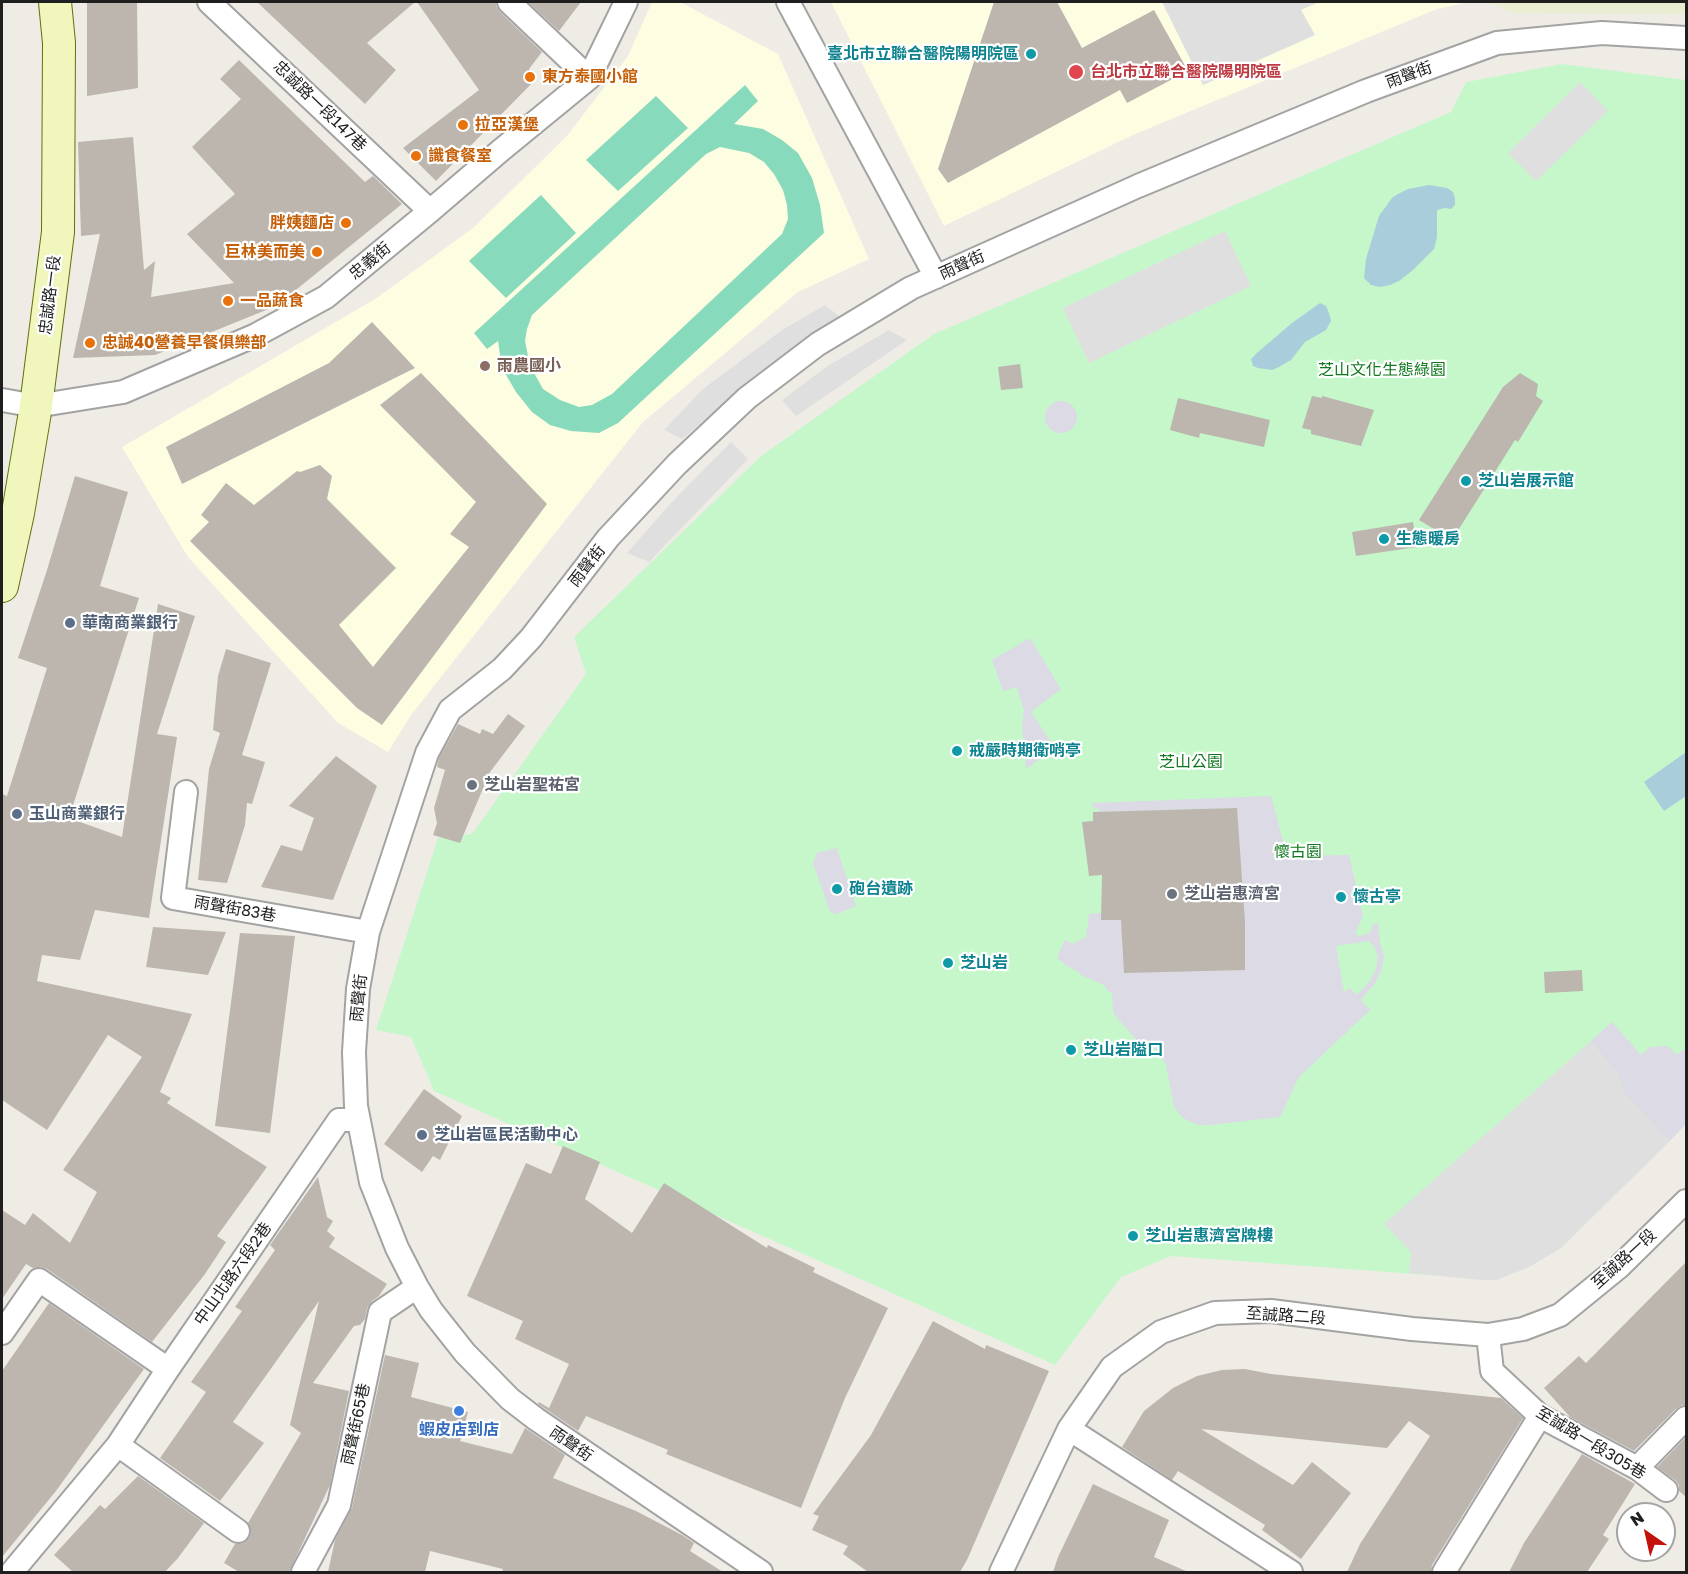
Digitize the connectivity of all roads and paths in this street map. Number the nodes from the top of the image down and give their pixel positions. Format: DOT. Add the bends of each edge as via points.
graph roads {
  1 [pos="55,2"];
  2 [pos="209,2"];
  3 [pos="509,2"];
  4 [pos="626,2"];
  5 [pos="788,2"];
  6 [pos="1686,38"];
  7 [pos="589,78"];
  8 [pos="430,211"];
  9 [pos="936,278"];
  10 [pos="2,400"];
  11 [pos="36,406"];
  12 [pos="2,586"];
  13 [pos="186,792"];
  14 [pos="368,932"];
  15 [pos="358,1120"];
  16 [pos="1686,1201"];
  17 [pos="417,1287"];
  18 [pos="1560,1315"];
  19 [pos="2,1333"];
  20 [pos="1488,1335"];
  21 [pos="168,1369"];
  22 [pos="1540,1416"];
  23 [pos="1686,1418"];
  24 [pos="1070,1429"];
  25 [pos="118,1445"];
  26 [pos="1637,1468"];
  27 [pos="1666,1490"];
  28 [pos="238,1531"];
  29 [pos="12,1572"];
  30 [pos="303,1572"];
  31 [pos="761,1572"];
  32 [pos="1001,1572"];
  33 [pos="1291,1572"];
  34 [pos="1444,1572"];
  1 -- 11 [label="street, 忠誠路一段" via="59,43 58,232"];
  2 -- 8 [label="street, 忠誠路一段147巷"];
  3 -- 7 [label="street"];
  4 -- 7 [label="street, 忠義街"];
  5 -- 9 [label="street"];
  6 -- 9 [label="street, 雨聲街" via="1602,33 1497,43 1366,91 1138,186"];
  7 -- 8 [label="street, 忠義街"];
  8 -- 11 [label="street, 忠義街" via="326,297 256,335 123,392"];
  9 -- 14 [label="street, 雨聲街" via="911,288 818,344 747,398 677,464 608,538 531,638 502,669 450,710 427,753"];
  10 -- 11 [label="street, 忠義街"];
  11 -- 12 [label="street, 忠誠路一段"];
  13 -- 14 [label="street, 雨聲街83巷" via="173,898"];
  14 -- 15 [label="street, 雨聲街" via="358,989 354,1052"];
  15 -- 17 [label="street, 雨聲街" via="371,1182"];
  15 -- 21 [label="street, 中山北路六段2巷" via="339,1120"];
  16 -- 18 [label="street, 至誠路一段" via="1619,1267"];
  17 -- 30 [label="street, 雨聲街65巷" via="380,1312 339,1505"];
  17 -- 31 [label="street, 雨聲街" via="465,1353 510,1399"];
  18 -- 20 [label="street, 至誠路二段" via="1523,1329"];
  19 -- 21 [label="street" via="39,1280"];
  20 -- 22 [label="street, 至誠路一段305巷" via="1492,1371"];
  20 -- 24 [label="street, 至誠路二段" via="1271,1311 1215,1313 1161,1332 1112,1367"];
  21 -- 25 [label="street, 中山北路六段2巷"];
  22 -- 26 [label="street, 至誠路一段305巷"];
  22 -- 34 [label="street"];
  23 -- 26 [label="street"];
  24 -- 32 [label="street, 至誠路二段"];
  24 -- 33 [label="street"];
  25 -- 28 [label="street"];
  25 -- 29 [label="street, 中山北路六段2巷"];
  26 -- 27 [label="street, 至誠路一段305巷"];
}
